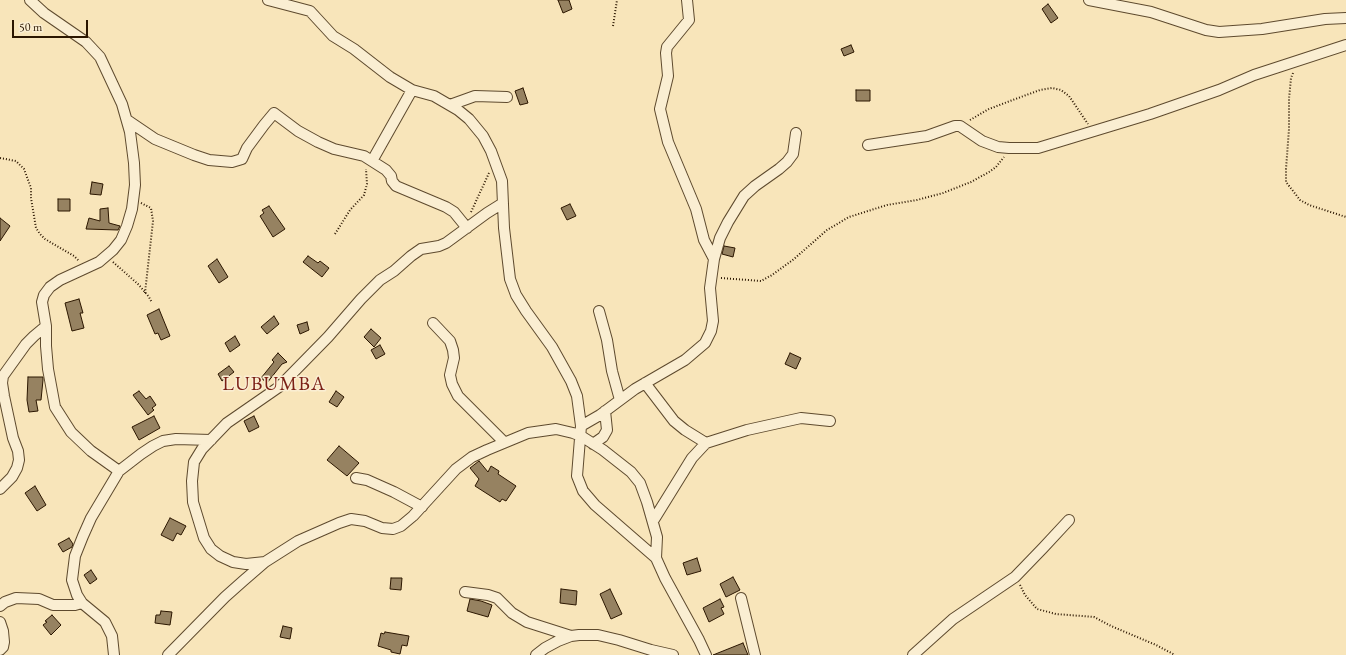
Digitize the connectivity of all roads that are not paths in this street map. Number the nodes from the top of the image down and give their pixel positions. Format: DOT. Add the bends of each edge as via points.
graph roads {
  1 [pos="30,0"];
  2 [pos="268,0"];
  3 [pos="303,0"];
  4 [pos="688,0"];
  5 [pos="1089,0"];
  6 [pos="287,4"];
  7 [pos="1346,18"];
  8 [pos="1346,45"];
  9 [pos="412,90"];
  10 [pos="507,96"];
  11 [pos="450,105"];
  12 [pos="127,120"];
  13 [pos="796,134"];
  14 [pos="868,145"];
  15 [pos="368,158"];
  16 [pos="503,203"];
  17 [pos="466,226"];
  18 [pos="714,259"];
  19 [pos="599,312"];
  20 [pos="432,323"];
  21 [pos="46,326"];
  22 [pos="645,383"];
  23 [pos="620,400"];
  24 [pos="605,411"];
  25 [pos="830,420"];
  26 [pos="581,426"];
  27 [pos="581,436"];
  28 [pos="211,440"];
  29 [pos="504,442"];
  30 [pos="706,443"];
  31 [pos="593,444"];
  32 [pos="119,471"];
  33 [pos="356,478"];
  34 [pos="0,489"];
  35 [pos="422,507"];
  36 [pos="1069,520"];
  37 [pos="653,521"];
  38 [pos="656,558"];
  39 [pos="265,562"];
  40 [pos="465,592"];
  41 [pos="741,598"];
  42 [pos="82,603"];
  43 [pos="0,606"];
  44 [pos="0,622"];
  45 [pos="571,636"];
  46 [pos="0,650"];
  47 [pos="114,655"];
  48 [pos="168,655"];
  49 [pos="536,655"];
  50 [pos="673,655"];
  51 [pos="706,655"];
  52 [pos="755,655"];
  53 [pos="913,655"];
  1 -- 12 [label="street" via="86,42 100,57"];
  2 -- 6 [label="street"];
  3 -- 6 [label="street"];
  4 -- 18 [label="street" via="689,20 668,46 667,84 660,109 668,142 696,209 704,240"];
  5 -- 7 [label="street" via="1151,12 1219,32 1262,29 1325,18"];
  6 -- 9 [label="street" via="310,10 334,36"];
  8 -- 14 [label="street" via="1254,75 1150,114 1038,148 998,147 982,141 960,126 927,136"];
  9 -- 11 [label="street" via="434,96"];
  9 -- 15 [label="street"];
  10 -- 11 [label="street" via="475,96"];
  11 -- 16 [label="street" via="469,118 483,136 502,181"];
  12 -- 15 [label="street" via="155,139 194,155 209,160 232,162 242,158 274,113 318,142"];
  12 -- 21 [label="street" via="135,185 127,226 121,240 99,262 50,287 42,302"];
  13 -- 18 [label="street" via="793,154 787,162 744,196 720,238"];
  15 -- 17 [label="street" via="391,176 396,186 446,207"];
  16 -- 17 [label="street"];
  16 -- 26 [label="street" via="510,279 516,295 546,337 571,381 579,403"];
  17 -- 28 [label="street" via="446,243 421,249 380,280 295,372 279,387 227,423"];
  18 -- 22 [label="street" via="710,295 713,321 705,343 685,360"];
  19 -- 23 [label="street"];
  20 -- 29 [label="street" via="450,341 454,358 450,375 458,396"];
  21 -- 32 [label="street" via="48,369 55,407 71,432 91,451"];
  21 -- 34 [label="street" via="34,336 3,376 4,396 19,460 12,477"];
  22 -- 23 [label="street"];
  22 -- 30 [label="street" via="674,421"];
  23 -- 24 [label="street"];
  24 -- 26 [label="street"];
  24 -- 31 [label="street" via="607,430 603,437"];
  25 -- 30 [label="street" via="801,418 747,430"];
  26 -- 27 [label="street"];
  27 -- 29 [label="street" via="556,429 528,433"];
  27 -- 31 [label="street"];
  27 -- 38 [label="street" via="577,476 583,491"];
  28 -- 32 [label="street" via="163,441"];
  28 -- 39 [label="street" via="194,462 192,481 193,502 204,538 211,549 233,562"];
  29 -- 35 [label="street" via="472,457 456,469"];
  30 -- 37 [label="street" via="692,458"];
  31 -- 37 [label="street" via="631,472 642,490"];
  32 -- 42 [label="street" via="91,518 75,556 72,580"];
  33 -- 35 [label="street" via="367,480"];
  35 -- 39 [label="street" via="401,526 393,529 351,519 339,522 298,541"];
  36 -- 53 [label="street" via="1015,577 953,618"];
  37 -- 38 [label="street" via="658,537"];
  38 -- 51 [label="street"];
  39 -- 48 [label="street" via="225,597"];
  40 -- 45 [label="street" via="497,598 516,616 527,622"];
  41 -- 52 [label="street"];
  42 -- 43 [label="street" via="53,606 39,599 16,598"];
  42 -- 47 [label="street" via="105,622 112,636"];
  44 -- 46 [label="street" via="4,642"];
  45 -- 49 [label="street"];
  45 -- 50 [label="street" via="598,635"];
}
